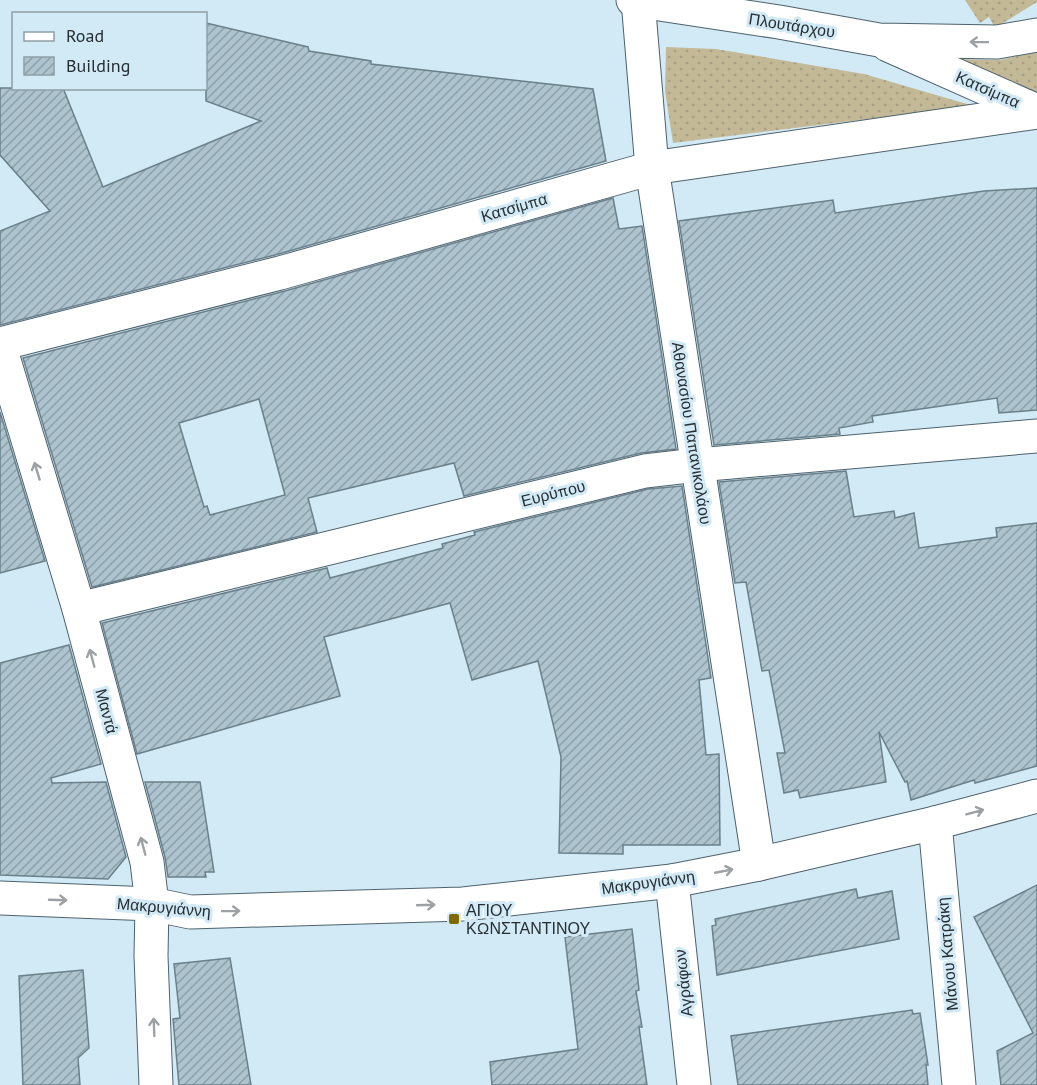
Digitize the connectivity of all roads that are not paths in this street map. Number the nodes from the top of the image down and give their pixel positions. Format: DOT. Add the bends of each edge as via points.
graph roads {
  1 [pos="633,0"];
  2 [pos="638,0"];
  3 [pos="1037,35"];
  4 [pos="876,39"];
  5 [pos="1037,111"];
  6 [pos="652,168"];
  7 [pos="0,345"];
  8 [pos="1037,436"];
  9 [pos="697,465"];
  10 [pos="79,609"];
  11 [pos="1037,795"];
  12 [pos="935,822"];
  13 [pos="759,864"];
  14 [pos="672,881"];
  15 [pos="0,898"];
  16 [pos="152,904"];
  17 [pos="156,1085"];
  18 [pos="694,1085"];
  19 [pos="959,1085"];
  1 -- 2 [label="street, Πλουτάρχου"];
  2 -- 4 [label="street, Πλουτάρχου"];
  2 -- 6 [label="street, Αθανασίου Παπανικολάου"];
  3 -- 4 [label="street, one-way" via="997,42"];
  4 -- 5 [label="street, Κατσίμπα"];
  5 -- 6 [label="street, Κατσίμπα"];
  6 -- 7 [label="street, Κατσίμπα" via="280,273"];
  6 -- 9 [label="street, Αθανασίου Παπανικολάου"];
  10 -- 7 [label="street, Μαντά, one-way"];
  8 -- 9 [label="street, Ευρύπου"];
  9 -- 10 [label="street, Ευρύπου" via="645,471"];
  9 -- 13 [label="street, Αθανασίου Παπανικολάου"];
  16 -- 10 [label="street, Μαντά, one-way" via="147,862"];
  12 -- 11 [label="street, Μακρυγιάννη, one-way"];
  12 -- 13 [label="street, Μακρυγιάννη"];
  12 -- 19 [label="street, Μάνου Κατράκη"];
  14 -- 13 [label="street, Μακρυγιάννη, one-way"];
  16 -- 14 [label="street, Μακρυγιάννη, one-way" via="190,912 463,904"];
  14 -- 18 [label="street, Αγράφων"];
  15 -- 16 [label="street, Μακρυγιάννη, one-way"];
  17 -- 16 [label="street, Μαντά, one-way"];
}
